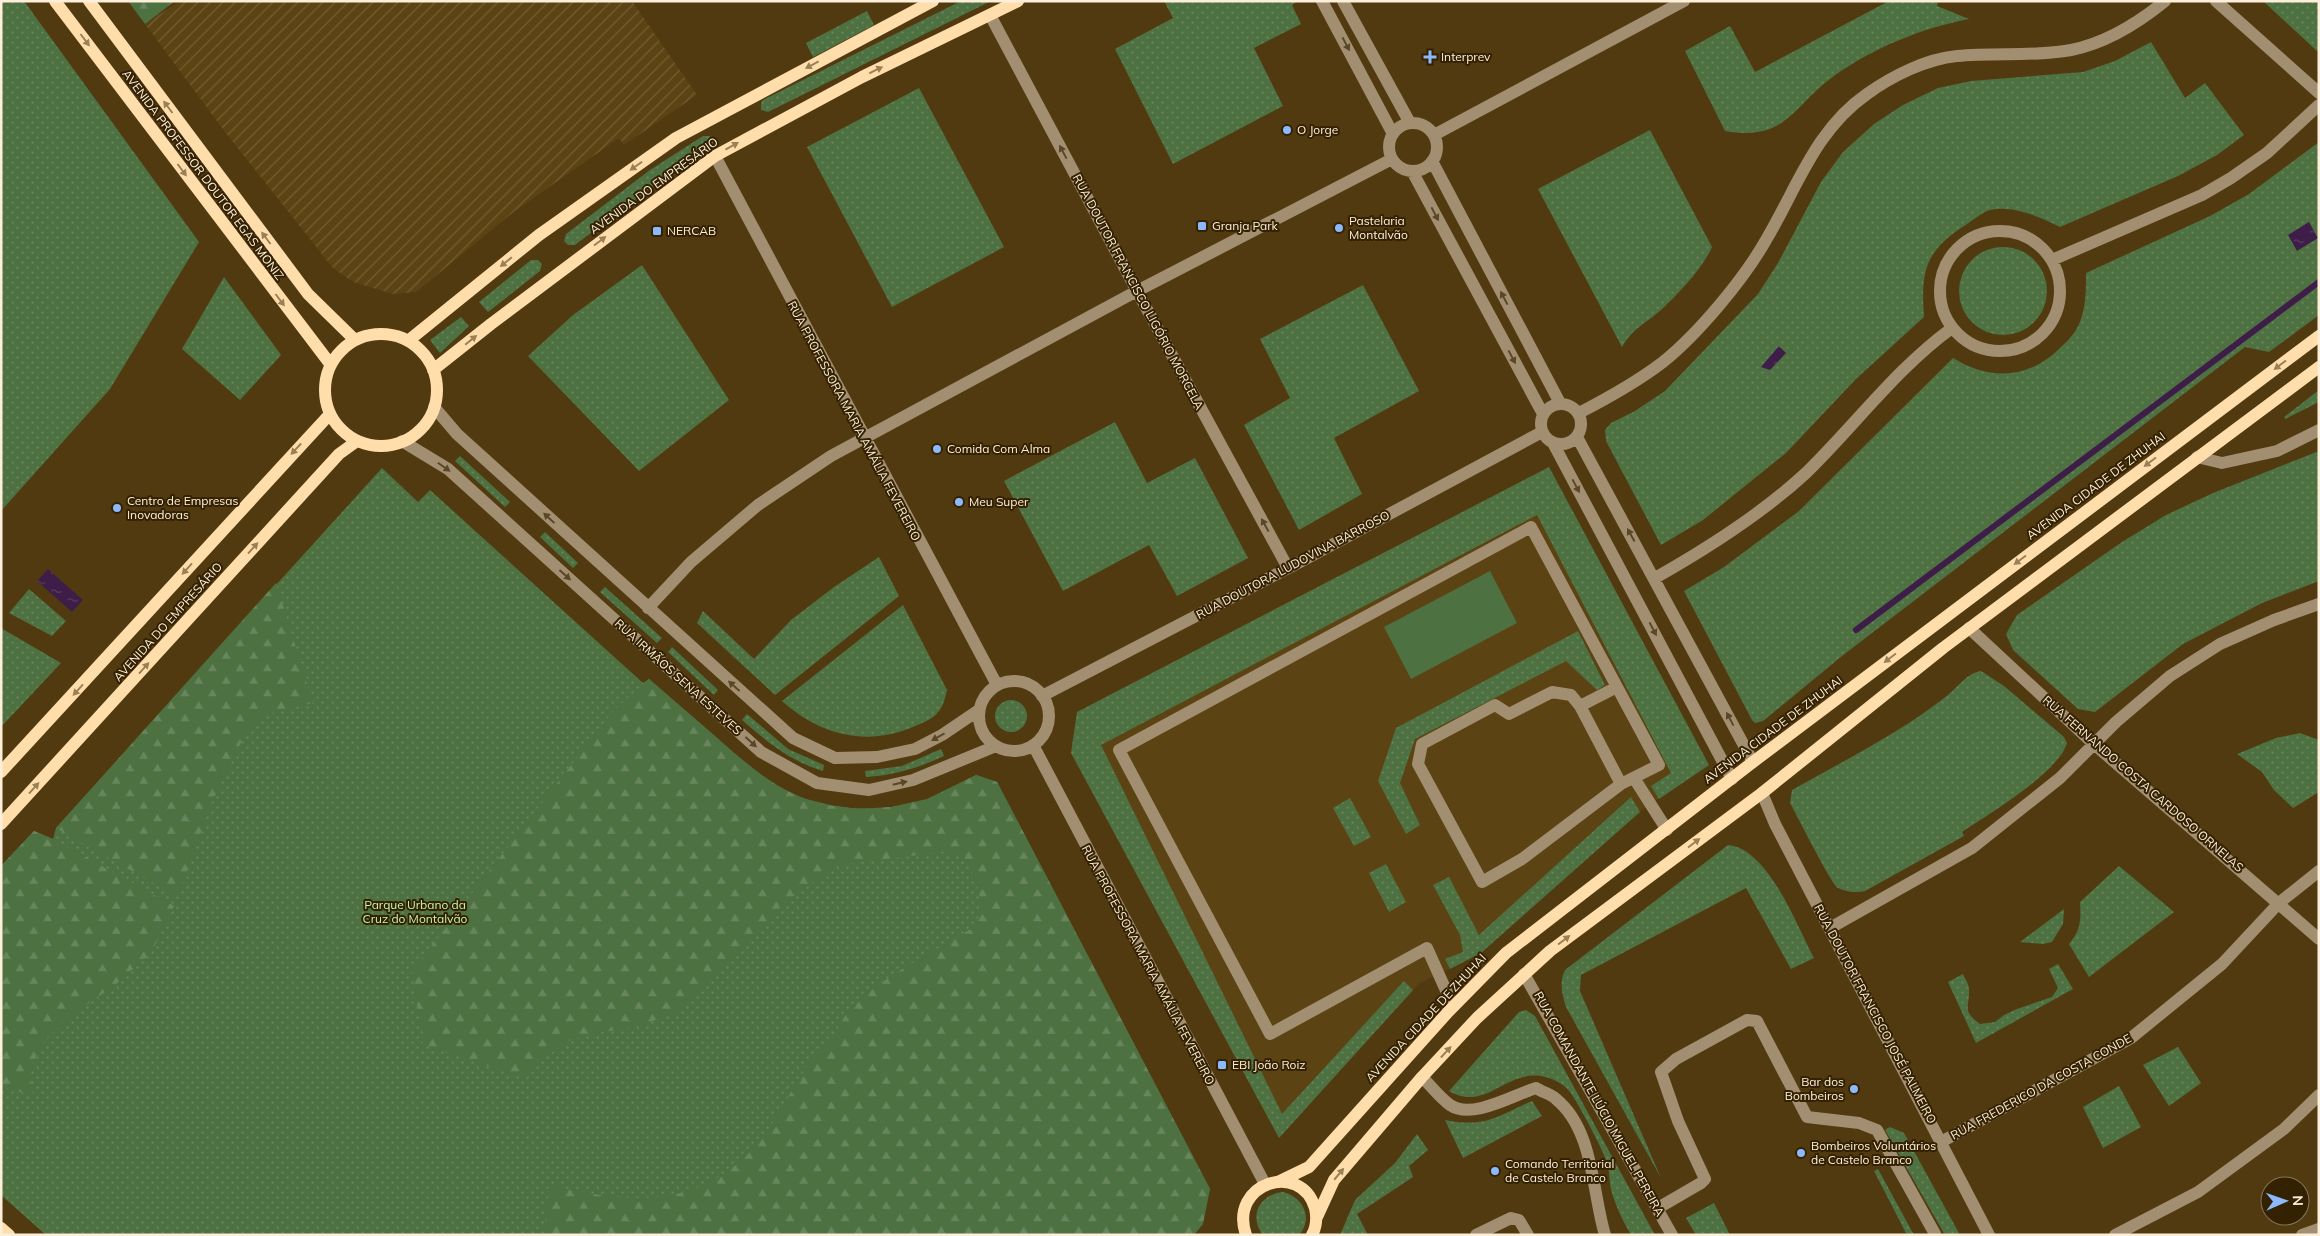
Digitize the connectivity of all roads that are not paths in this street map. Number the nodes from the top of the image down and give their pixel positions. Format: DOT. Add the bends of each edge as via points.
graph roads {
  1 [pos="55,1"];
  2 [pos="89,1"];
  3 [pos="932,1"];
  4 [pos="1018,1"];
  5 [pos="1322,1"];
  6 [pos="2165,1"];
  7 [pos="2216,1"];
  8 [pos="1682,2"];
  9 [pos="1346,5"];
  10 [pos="990,14"];
  11 [pos="2319,93"];
  12 [pos="2319,105"];
  13 [pos="1410,123"];
  14 [pos="1393,134"];
  15 [pos="1434,135"];
  16 [pos="715,156"];
  17 [pos="1392,159"];
  18 [pos="1432,161"];
  19 [pos="1412,171"];
  20 [pos="2052,260"];
  21 [pos="1137,291"];
  22 [pos="1952,328"];
  23 [pos="2319,336"];
  24 [pos="355,340"];
  25 [pos="408,341"];
  26 [pos="330,365"];
  27 [pos="2319,366"];
  28 [pos="433,370"];
  29 [pos="1560,403"];
  30 [pos="434,407"];
  31 [pos="330,414"];
  32 [pos="1543,414"];
  33 [pos="1578,414"];
  34 [pos="2319,430"];
  35 [pos="1542,432"];
  36 [pos="1577,436"];
  37 [pos="863,438"];
  38 [pos="357,441"];
  39 [pos="402,442"];
  40 [pos="1553,443"];
  41 [pos="2197,457"];
  42 [pos="1288,568"];
  43 [pos="1654,578"];
  44 [pos="2319,604"];
  45 [pos="648,608"];
  46 [pos="1969,628"];
  47 [pos="997,685"];
  48 [pos="1617,687"];
  49 [pos="1042,696"];
  50 [pos="1580,706"];
  51 [pos="979,710"];
  52 [pos="1033,745"];
  53 [pos="2095,745"];
  54 [pos="996,746"];
  55 [pos="1753,762"];
  56 [pos="1,772"];
  57 [pos="1634,778"];
  58 [pos="1732,779"];
  59 [pos="1621,784"];
  60 [pos="1762,793"];
  61 [pos="1,824"];
  62 [pos="1667,830"];
  63 [pos="2319,871"];
  64 [pos="2279,903"];
  65 [pos="1830,928"];
  66 [pos="2319,939"];
  67 [pos="1524,974"];
  68 [pos="1453,1006"];
  69 [pos="1422,1077"];
  70 [pos="2319,1095"];
  71 [pos="1941,1142"];
  72 [pos="1278,1182"];
  73 [pos="1265,1184"];
  74 [pos="1658,1208"];
  75 [pos="1316,1217"];
  76 [pos="1,1228"];
  77 [pos="2319,1229"];
  78 [pos="1246,1234"];
  79 [pos="1314,1234"];
  80 [pos="1935,1234"];
  81 [pos="9,1235"];
  82 [pos="1476,1235"];
  83 [pos="1528,1235"];
  84 [pos="1605,1235"];
  85 [pos="1672,1235"];
  86 [pos="1989,1235"];
  87 [pos="2115,1235"];
  88 [pos="2302,1235"];
  1 -- 26 [label="main road, AVENIDA PROFESSOR DOUTOR EGAS MONIZ, one-way"];
  24 -- 2 [label="main road, AVENIDA PROFESSOR DOUTOR EGAS MONIZ, one-way" via="308,294"];
  3 -- 25 [label="main road, AVENIDA DO EMPRESÁRIO, one-way" via="676,138 539,235"];
  4 -- 10 [label="main road, AVENIDA DO EMPRESÁRIO"];
  5 -- 14 [label="street, one-way"];
  6 -- 33 [label="street" via="2130,27 2103,41 2072,50 2035,55 1956,56 1898,75 1867,94 1842,114 1824,135 1796,180 1766,240 1699,326 1664,361"];
  7 -- 11 [label="street"];
  8 -- 15 [label="street"];
  9 -- 13 [label="street"];
  16 -- 10 [label="main road, AVENIDA DO EMPRESÁRIO, one-way" via="862,77"];
  21 -- 10 [label="street, RUA DOUTOR FRANCISCO LIGÓRIO MORCELA, one-way"];
  12 -- 20 [label="street" via="2267,154 2202,195"];
  13 -- 14 [label="street" via="1402,125"];
  13 -- 15 [label="street" via="1425,126"];
  14 -- 17 [label="street" via="1390,144"];
  15 -- 18 [label="street" via="1437,146"];
  28 -- 16 [label="main road, AVENIDA DO EMPRESÁRIO, one-way"];
  16 -- 37 [label="street, RUA PROFESSORA MARIA AMÁLIA FEVEREIRO"];
  17 -- 19 [label="street"];
  17 -- 21 [label="street"];
  18 -- 19 [label="street" via="1420,170"];
  29 -- 18 [label="street, one-way"];
  19 -- 32 [label="street, one-way"];
  20 -- 22 [label="street" via="2059,277 2061,295 2057,313 2048,329 2034,342 2000,352 1982,349 1965,341"];
  20 -- 22 [label="street" via="2040,245 2023,235 2004,230 1984,232 1967,241 1952,254 1943,272 1940,291 1943,310"];
  21 -- 37 [label="street"];
  42 -- 21 [label="street, RUA DOUTOR FRANCISCO LIGÓRIO MORCELA, one-way"];
  22 -- 43 [label="street" via="1907,365 1807,472 1775,500 1725,536"];
  23 -- 55 [label="main road, AVENIDA CIDADE DE ZHUHAI, one-way"];
  24 -- 25 [label="main road" via="382,334"];
  24 -- 26 [label="main road"];
  25 -- 28 [label="main road" via="417,347"];
  26 -- 31 [label="main road" via="325,391"];
  27 -- 41 [label="main road"];
  28 -- 30 [label="main road" via="436,380"];
  29 -- 32 [label="street"];
  29 -- 33 [label="street" via="1573,407"];
  30 -- 39 [label="main road" via="418,431"];
  45 -- 30 [label="street, one-way" via="456,434"];
  31 -- 38 [label="main road"];
  31 -- 56 [label="main road, AVENIDA DO EMPRESÁRIO, one-way"];
  32 -- 35 [label="street"];
  33 -- 36 [label="street" via="1582,424"];
  34 -- 41 [label="street" via="2277,451 2222,463"];
  35 -- 40 [label="street"];
  35 -- 42 [label="street, RUA DOUTORA LUDOVINA BARROSO"];
  36 -- 40 [label="street" via="1566,444"];
  43 -- 36 [label="street, one-way"];
  37 -- 45 [label="street" via="758,505 691,562"];
  37 -- 47 [label="street, RUA PROFESSORA MARIA AMÁLIA FEVEREIRO"];
  38 -- 39 [label="main road" via="384,446"];
  61 -- 38 [label="main road, AVENIDA DO EMPRESÁRIO, one-way" via="339,454"];
  39 -- 54 [label="street, RUA IRMÃOS SENA ESTEVES, one-way" via="448,469 761,752 817,783 869,790 914,780"];
  40 -- 58 [label="street, one-way"];
  41 -- 46 [label="main road"];
  42 -- 49 [label="street, RUA DOUTORA LUDOVINA BARROSO"];
  55 -- 43 [label="street, one-way"];
  44 -- 53 [label="street" via="2220,644 2170,676 2116,722"];
  51 -- 45 [label="street, one-way" via="942,736 915,749 877,757 836,758 793,738"];
  46 -- 53 [label="street, RUA FERNANDO COSTA CARDOSO ORNELAS"];
  46 -- 60 [label="main road"];
  47 -- 49 [label="street" via="1024,682"];
  47 -- 51 [label="street" via="983,699"];
  48 -- 50 [label="street"];
  48 -- 57 [label="street" via="1659,765"];
  48 -- 68 [label="street" via="1531,527 1119,750 1270,1034 1427,948"];
  49 -- 52 [label="street" via="1048,718 1044,733"];
  50 -- 59 [label="street"];
  50 -- 59 [label="street" via="1571,695 1552,692 1509,714 1495,705 1422,744 1418,764 1482,882 1522,859"];
  51 -- 54 [label="street" via="982,730"];
  52 -- 54 [label="street" via="1014,751"];
  52 -- 73 [label="street, RUA PROFESSORA MARIA AMÁLIA FEVEREIRO"];
  53 -- 64 [label="street, RUA FERNANDO COSTA CARDOSO ORNELAS"];
  53 -- 65 [label="street" via="2060,778 1972,848"];
  55 -- 58 [label="main road, AVENIDA CIDADE DE ZHUHAI"];
  57 -- 59 [label="street"];
  57 -- 62 [label="street"];
  58 -- 62 [label="main road, AVENIDA CIDADE DE ZHUHAI"];
  60 -- 65 [label="street, RUA DOUTOR FRANCISCO JOSÉ PALMEIRO"];
  67 -- 60 [label="main road, one-way" via="1550,951"];
  62 -- 68 [label="main road, AVENIDA CIDADE DE ZHUHAI" via="1506,953"];
  63 -- 64 [label="street, RUA FREDERICO DA COSTA CONDE"];
  64 -- 66 [label="street, RUA FERNANDO COSTA CARDOSO ORNELAS"];
  64 -- 71 [label="street, RUA FREDERICO DA COSTA CONDE" via="2222,964 2131,1038"];
  65 -- 71 [label="street, RUA DOUTOR FRANCISCO JOSÉ PALMEIRO"];
  69 -- 67 [label="main road, one-way"];
  67 -- 74 [label="street, RUA COMANDANTE LÚCIO MIGUEL PEREIRA"];
  68 -- 72 [label="main road, AVENIDA CIDADE DE ZHUHAI" via="1309,1167"];
  75 -- 69 [label="main road, one-way" via="1334,1180"];
  69 -- 84 [label="street" via="1451,1106 1469,1109 1491,1106 1536,1088 1556,1098 1573,1118 1586,1150"];
  70 -- 87 [label="street" via="2284,1128 2198,1192"];
  71 -- 86 [label="street, RUA DOUTOR FRANCISCO JOSÉ PALMEIRO"];
  72 -- 73 [label="main road"];
  72 -- 75 [label="main road" via="1300,1188 1311,1201"];
  73 -- 78 [label="main road" via="1255,1191 1243,1211 1242,1223"];
  74 -- 80 [label="street" via="1705,1179 1678,1120 1661,1072 1676,1059 1746,1020 1757,1021 1807,1117 1858,1123 1877,1130"];
  74 -- 85 [label="street, RUA COMANDANTE LÚCIO MIGUEL PEREIRA"];
  75 -- 79 [label="main road"];
  76 -- 81 [label="main road"];
  77 -- 88 [label="street"];
  82 -- 83 [label="street" via="1512,1218 1520,1220"];
}
